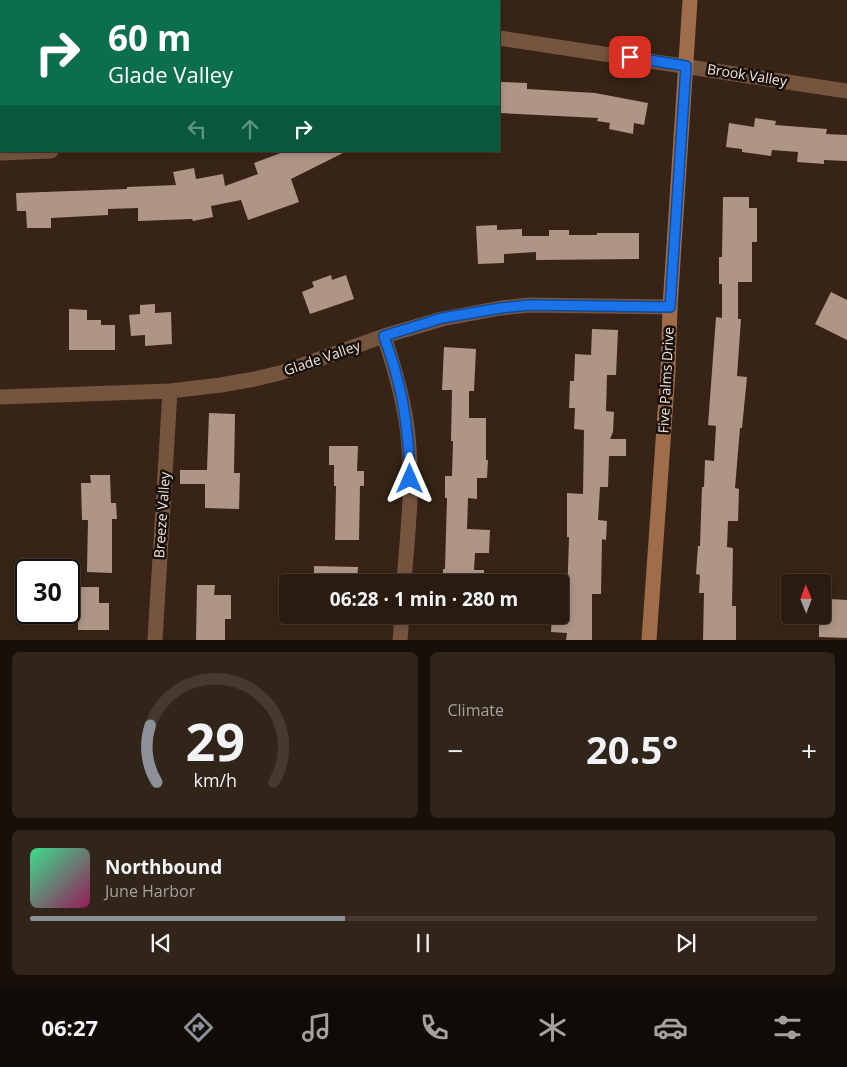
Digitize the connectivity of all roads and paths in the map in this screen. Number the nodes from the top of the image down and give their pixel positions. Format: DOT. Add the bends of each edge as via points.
graph roads {
  1 [pos="690,0"];
  2 [pos="500,38"];
  3 [pos="686,66"];
  4 [pos="847,91"];
  5 [pos="26,152"];
  6 [pos="0,153"];
  7 [pos="670,307"];
  8 [pos="384,336"];
  9 [pos="170,391"];
  10 [pos="0,397"];
  11 [pos="405,574"];
  12 [pos="401,624"];
  13 [pos="155,640"];
  14 [pos="400,640"];
  15 [pos="649,640"];
  1 -- 3 [label="street, Five Palms Drive"];
  2 -- 3 [label="street, Brook Valley"];
  3 -- 4 [label="street, Brook Valley"];
  3 -- 7 [label="street, Five Palms Drive"];
  5 -- 6 [label="street"];
  7 -- 8 [label="street, Glade Valley" via="530,305 442,318"];
  7 -- 15 [label="street, Five Palms Drive"];
  8 -- 9 [label="street, Glade Valley" via="263,377"];
  8 -- 11 [label="street" via="405,410 410,448"];
  9 -- 10 [label="street, Glade Valley"];
  9 -- 13 [label="street, Breeze Valley"];
  12 -- 14 [label="street"];
}
